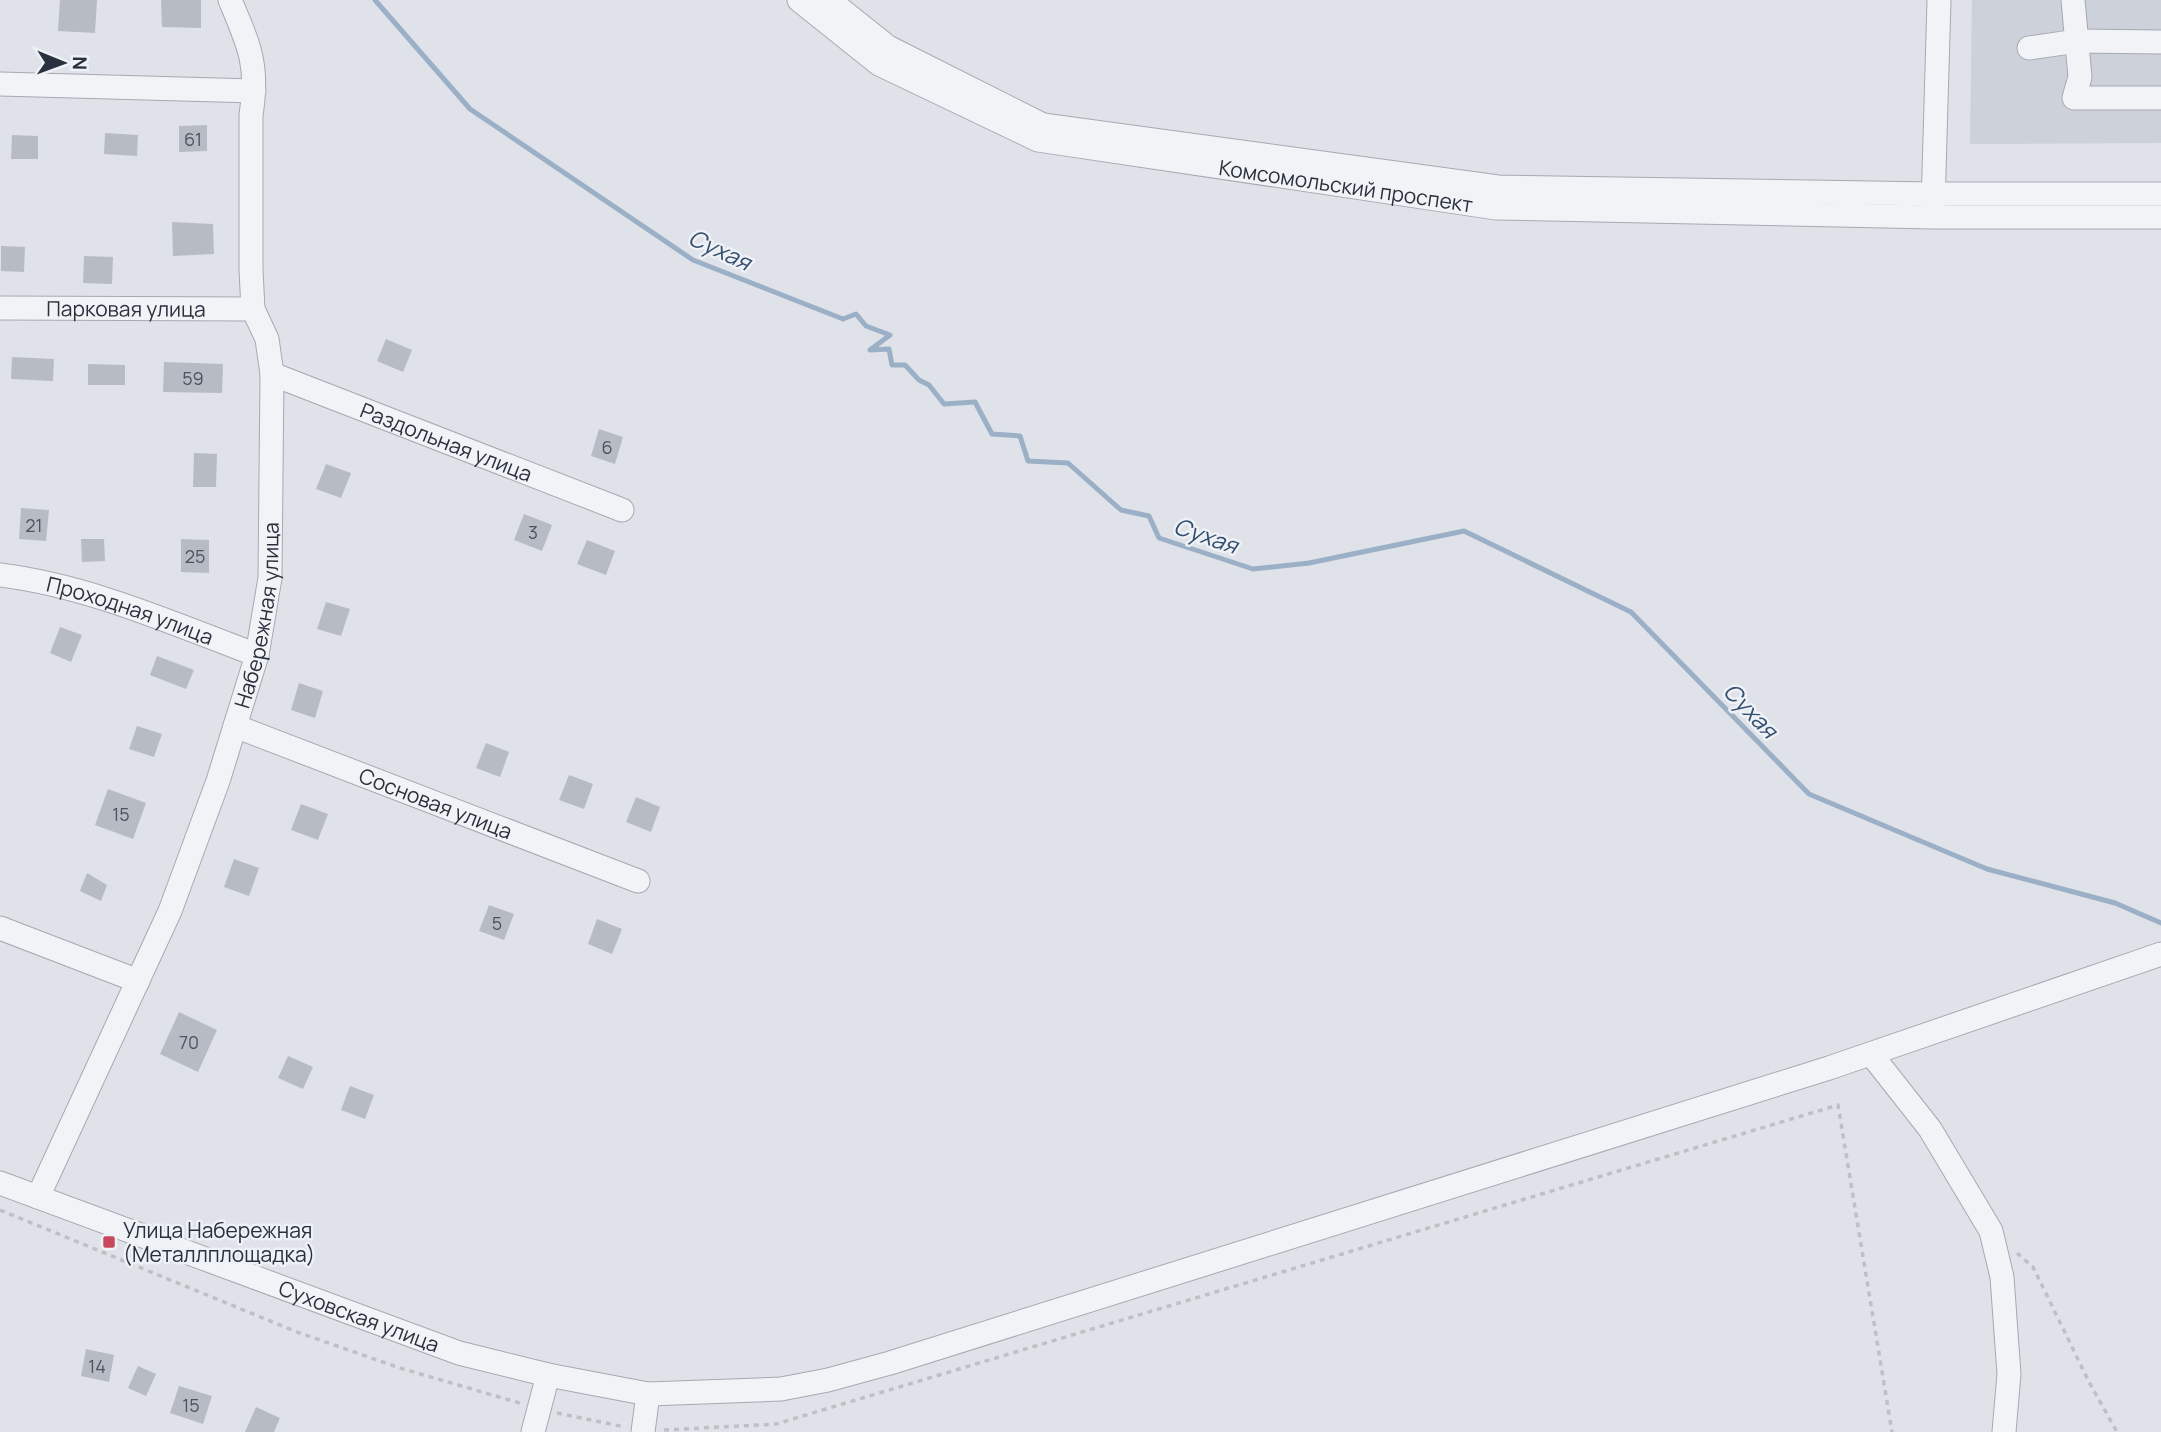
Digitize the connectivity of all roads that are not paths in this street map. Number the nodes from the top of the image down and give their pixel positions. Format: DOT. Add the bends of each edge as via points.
graph roads {
  1 [pos="230,0"];
  2 [pos="799,0"];
  3 [pos="829,0"];
  4 [pos="1939,0"];
  5 [pos="2073,0"];
  6 [pos="2077,41"];
  7 [pos="2161,42"];
  8 [pos="2029,48"];
  9 [pos="0,84"];
  10 [pos="254,91"];
  11 [pos="2161,98"];
  12 [pos="2161,194"];
  13 [pos="1933,206"];
  14 [pos="2161,217"];
  15 [pos="0,308"];
  16 [pos="253,310"];
  17 [pos="272,374"];
  18 [pos="622,510"];
  19 [pos="0,575"];
  20 [pos="257,655"];
  21 [pos="235,726"];
  22 [pos="638,881"];
  23 [pos="0,928"];
  24 [pos="2161,954"];
  25 [pos="138,981"];
  26 [pos="1871,1054"];
  27 [pos="0,1183"];
  28 [pos="38,1197"];
  29 [pos="548,1375"];
  30 [pos="648,1394"];
  31 [pos="533,1432"];
  32 [pos="643,1432"];
  33 [pos="2004,1432"];
  1 -- 10 [label="street, Набережная улица" via="253,58"];
  2 -- 13 [label="street, Комсомольский проспект" via="879,64 1038,140 1496,208"];
  3 -- 13 [label="street, Комсомольский проспект" via="888,47 1043,125 1498,187"];
  4 -- 13 [label="street"];
  5 -- 6 [label="street"];
  6 -- 7 [label="street"];
  6 -- 8 [label="street"];
  6 -- 11 [label="street" via="2080,77 2074,99"];
  9 -- 10 [label="street"];
  10 -- 16 [label="street, Набережная улица"];
  12 -- 13 [label="street"];
  13 -- 14 [label="street"];
  15 -- 16 [label="street, Парковая улица"];
  16 -- 17 [label="street, Набережная улица" via="267,339"];
  17 -- 18 [label="street, Раздольная улица"];
  17 -- 20 [label="street, Набережная улица" via="270,578"];
  19 -- 20 [label="street, Проходная улица" via="118,603"];
  20 -- 21 [label="street, Набережная улица"];
  21 -- 22 [label="street, Сосновая улица"];
  21 -- 25 [label="street, Набережная улица" via="170,911"];
  23 -- 25 [label="street"];
  24 -- 26 [label="street, Суховская улица"];
  25 -- 28 [label="street, Набережная улица"];
  26 -- 30 [label="street, Суховская улица" via="890,1363 781,1389"];
  26 -- 33 [label="street" via="1930,1129 1991,1231 2001,1277 2009,1374"];
  27 -- 28 [label="street, Суховская улица"];
  28 -- 29 [label="street, Суховская улица" via="458,1353"];
  29 -- 30 [label="street, Суховская улица"];
  29 -- 31 [label="street"];
  30 -- 32 [label="street"];
}
